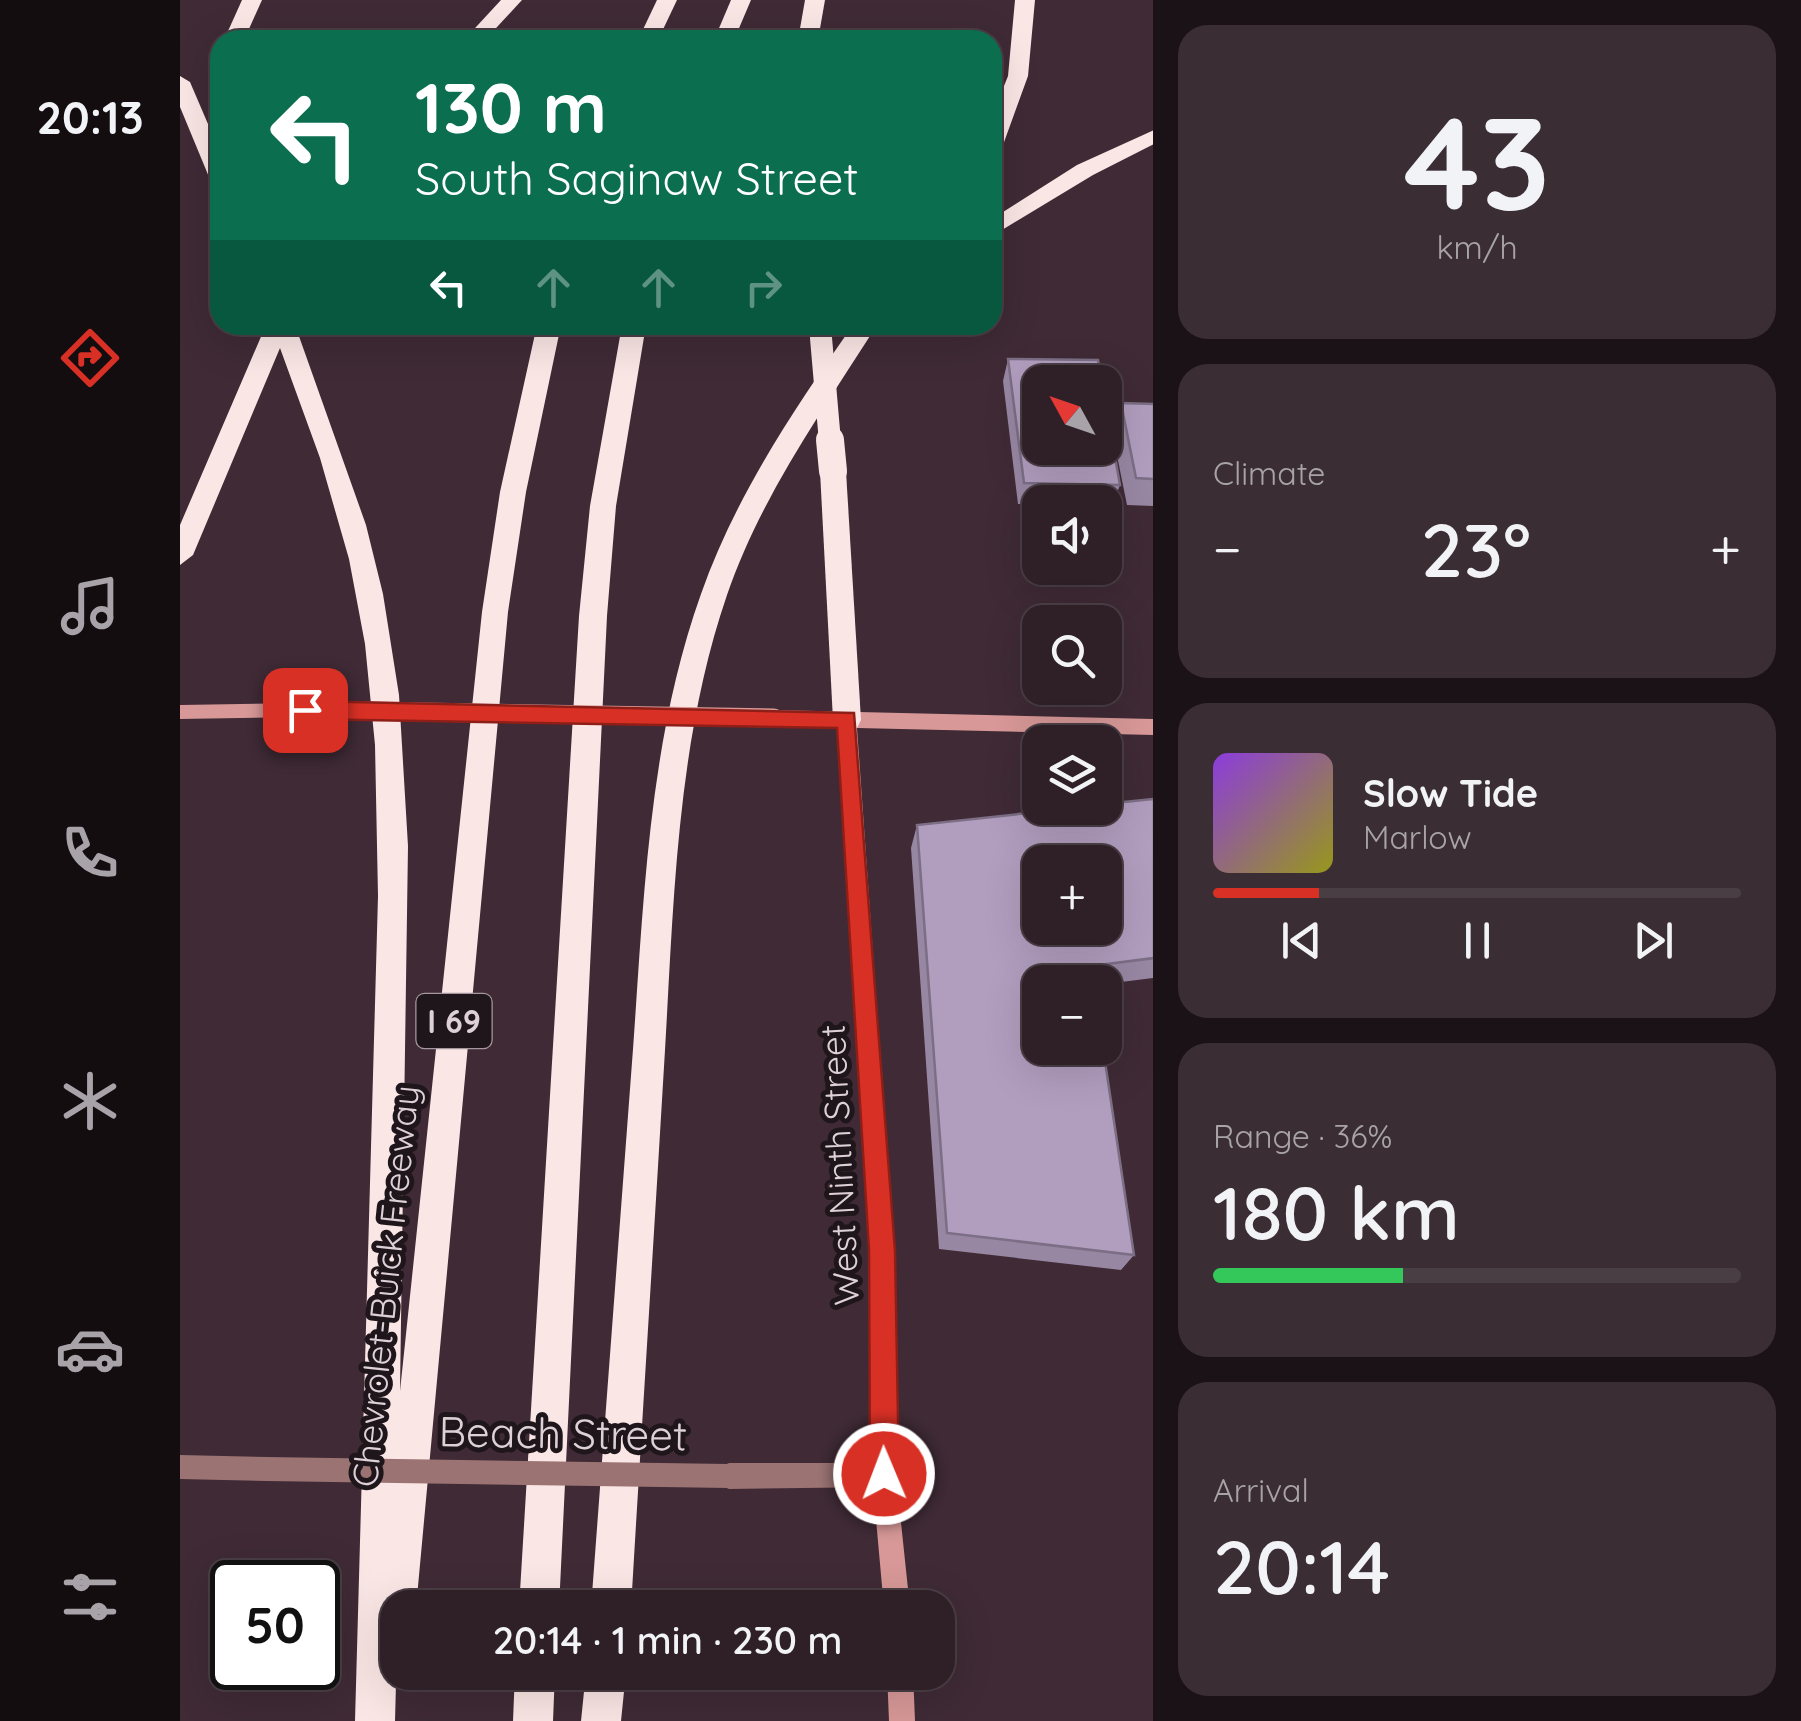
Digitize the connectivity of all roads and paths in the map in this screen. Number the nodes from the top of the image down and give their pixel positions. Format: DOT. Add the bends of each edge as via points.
graph roads {
  1 [pos="252,0"];
  2 [pos="512,0"];
  3 [pos="667,0"];
  4 [pos="741,0"];
  5 [pos="815,0"];
  6 [pos="1025,0"];
  7 [pos="238,30"];
  8 [pos="484,30"];
  9 [pos="653,30"];
  10 [pos="728,30"];
  11 [pos="810,30"];
  12 [pos="180,82"];
  13 [pos="1002,118"];
  14 [pos="1153,136"];
  15 [pos="210,153"];
  16 [pos="1002,222"];
  17 [pos="275,335"];
  18 [pos="285,335"];
  19 [pos="547,335"];
  20 [pos="632,335"];
  21 [pos="820,335"];
  22 [pos="858,335"];
  23 [pos="876,335"];
  24 [pos="811,408"];
  25 [pos="180,555"];
  26 [pos="180,712"];
  27 [pos="847,720"];
  28 [pos="1153,727"];
  29 [pos="180,1467"];
  30 [pos="884,1474"];
  31 [pos="540,1590"];
  32 [pos="612,1590"];
  33 [pos="895,1590"];
  34 [pos="534,1690"];
  35 [pos="605,1690"];
  36 [pos="901,1690"];
  37 [pos="375,1721"];
  38 [pos="386,1721"];
  39 [pos="533,1721"];
  40 [pos="602,1721"];
  41 [pos="902,1721"];
  1 -- 7 [label="highway"];
  2 -- 8 [label="highway"];
  3 -- 9 [label="highway"];
  4 -- 10 [label="highway"];
  5 -- 11 [label="highway"];
  6 -- 13 [label="highway" via="1018,76"];
  12 -- 15 [label="highway"];
  14 -- 16 [label="highway"];
  17 -- 25 [label="highway"];
  18 -- 37 [label="highway" via="354,530 381,661 393,776"];
  19 -- 38 [label="highway, Chevrolet-Buick Freeway / I 69" via="495,612"];
  20 -- 31 [label="highway" via="603,506 593,616"];
  21 -- 27 [label="highway, bridge"];
  22 -- 24 [label="highway"];
  23 -- 24 [label="highway"];
  24 -- 32 [label="highway" via="732,546 683,706 658,923"];
  26 -- 27 [label="main road, bridge"];
  27 -- 28 [label="main road"];
  27 -- 30 [label="main road, West Ninth Street" via="882,1250"];
  29 -- 30 [label="street, Beach Street, bridge"];
  30 -- 33 [label="main road, West Ninth Street"];
  34 -- 39 [label="highway"];
  35 -- 40 [label="highway"];
  36 -- 41 [label="main road"];
}
